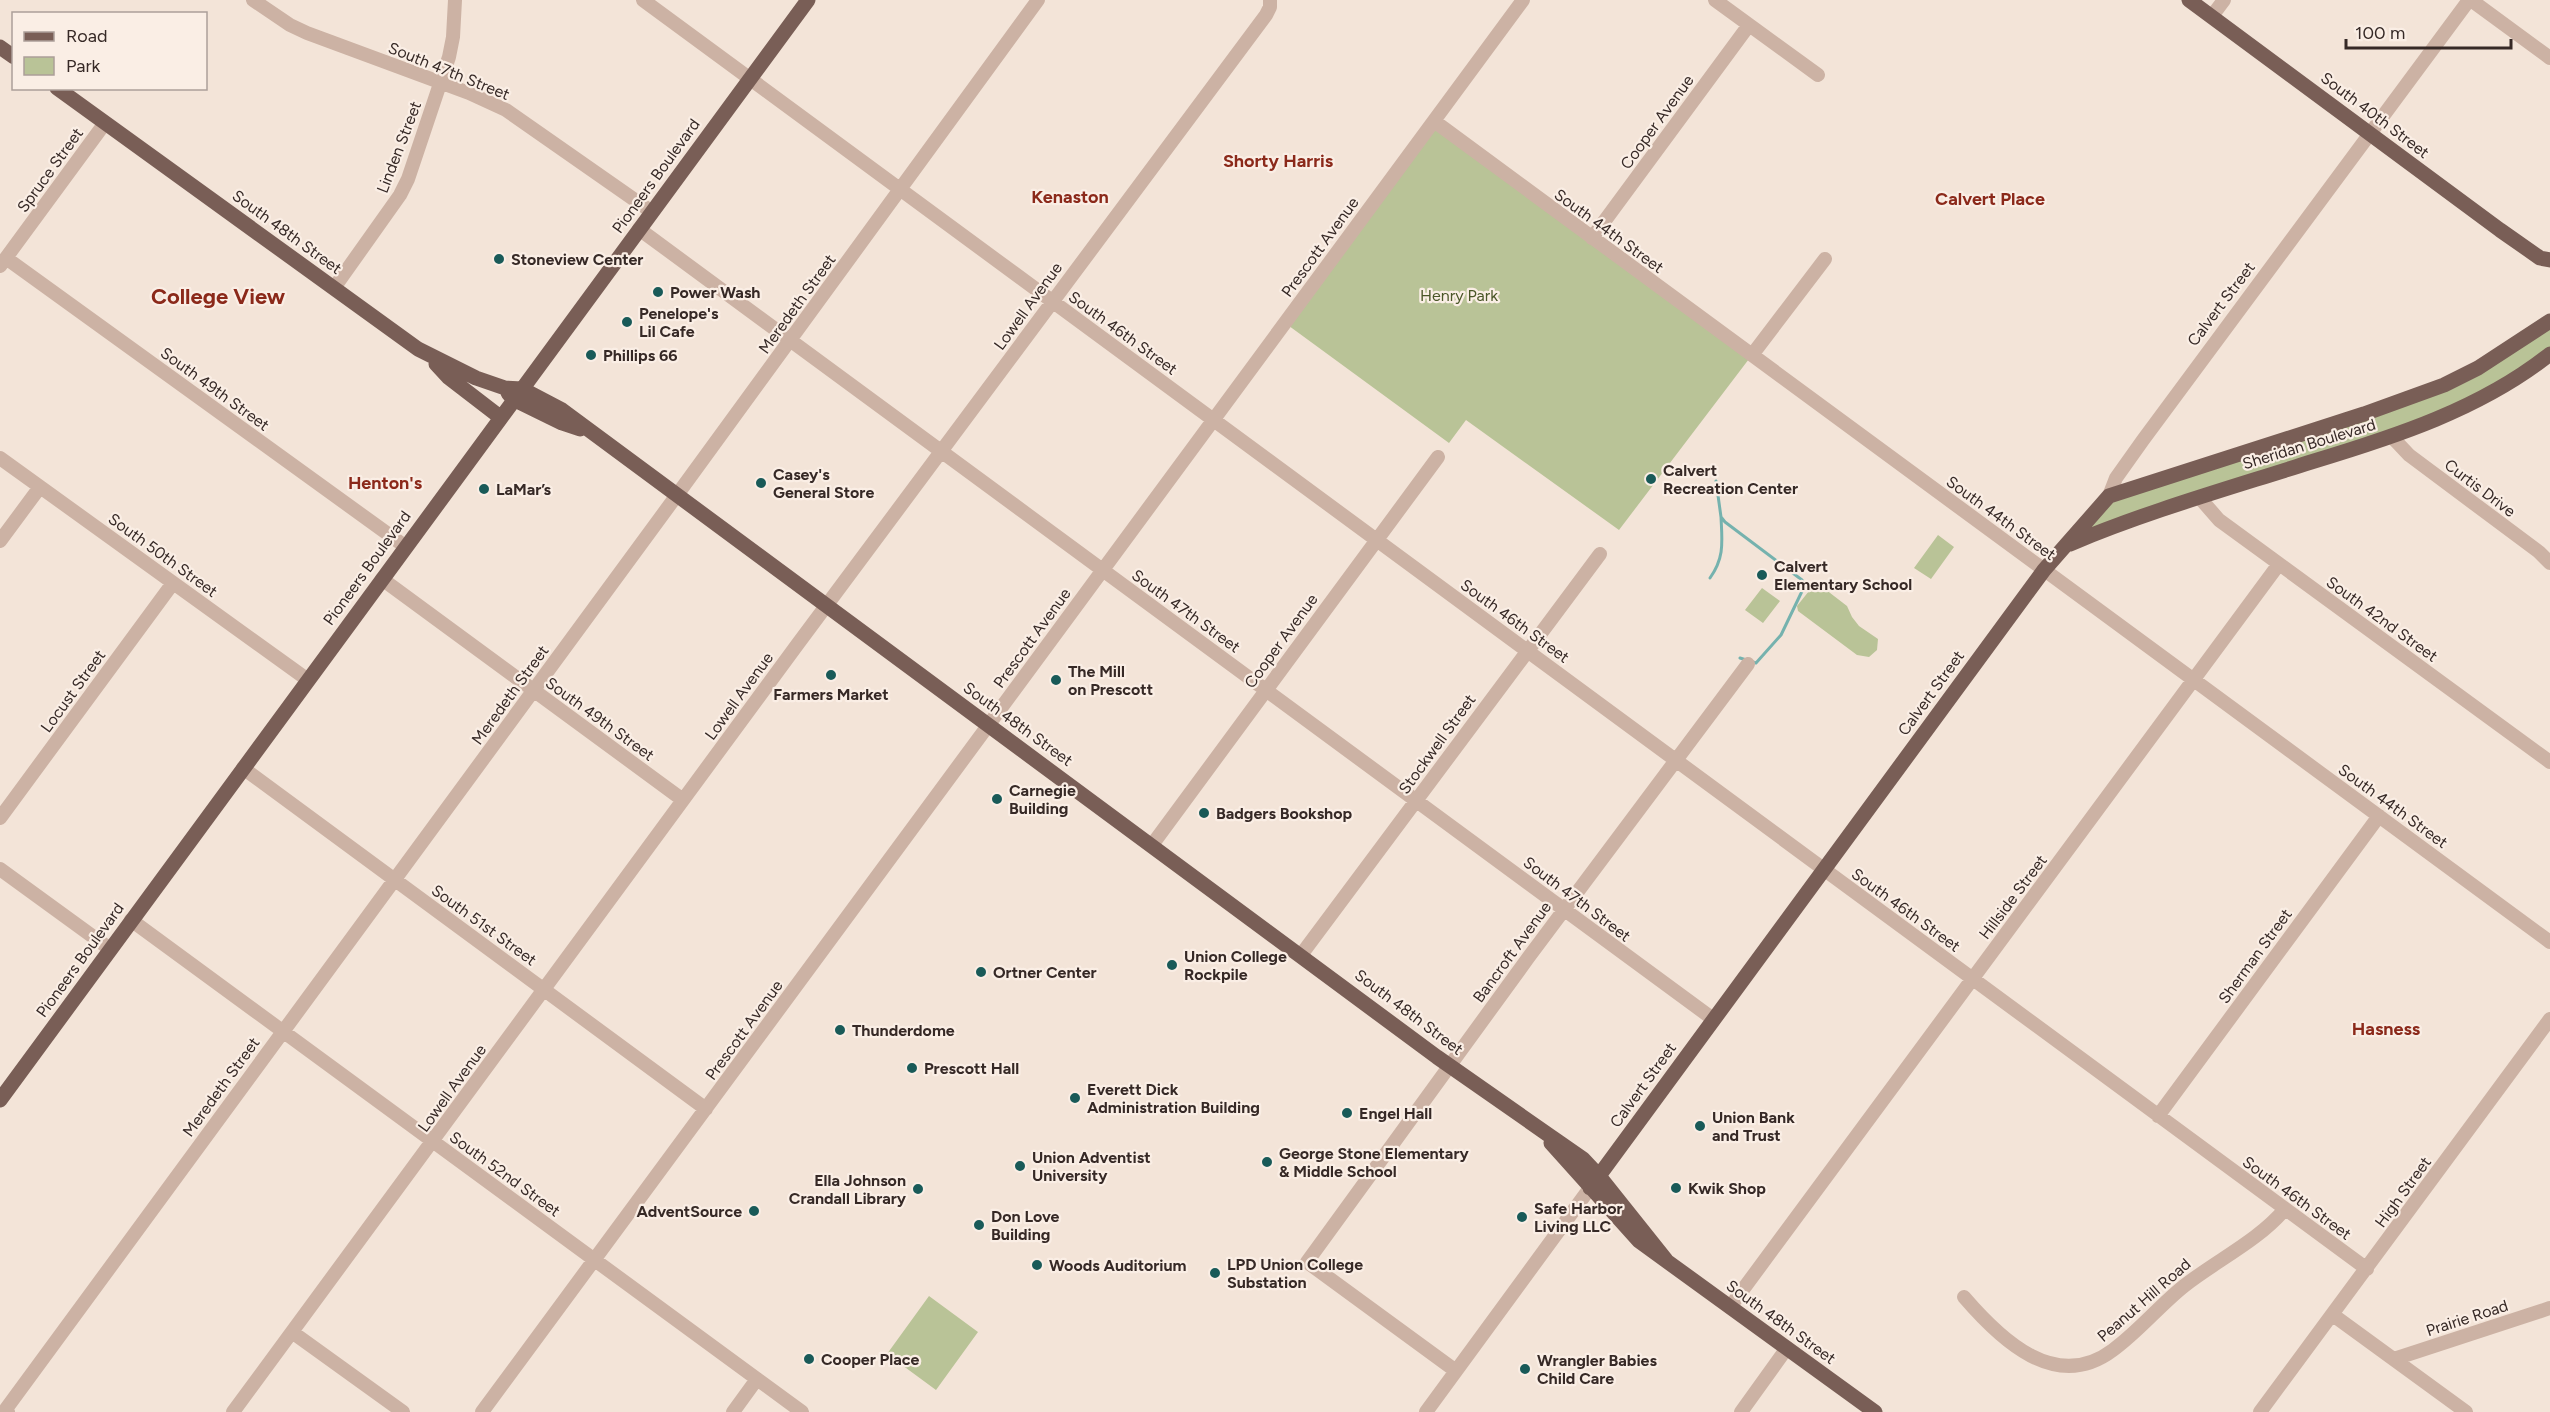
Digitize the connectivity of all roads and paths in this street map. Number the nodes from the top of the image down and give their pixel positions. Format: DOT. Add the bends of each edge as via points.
graph roads {
  1 [pos="253,0"];
  2 [pos="455,0"];
  3 [pos="643,0"];
  4 [pos="808,0"];
  5 [pos="1038,0"];
  6 [pos="1270,0"];
  7 [pos="1523,0"];
  8 [pos="1715,0"];
  9 [pos="2189,0"];
  10 [pos="2224,0"];
  11 [pos="2470,0"];
  12 [pos="2211,16"];
  13 [pos="1749,25"];
  14 [pos="2550,58"];
  15 [pos="1818,75"];
  16 [pos="750,78"];
  17 [pos="440,84"];
  18 [pos="60,90"];
  19 [pos="1434,121"];
  20 [pos="105,123"];
  21 [pos="2370,135"];
  22 [pos="901,190"];
  23 [pos="652,212"];
  24 [pos="639,229"];
  25 [pos="1592,238"];
  26 [pos="1825,259"];
  27 [pos="2545,259"];
  28 [pos="3,262"];
  29 [pos="2550,272"];
  30 [pos="334,288"];
  31 [pos="1052,301"];
  32 [pos="2550,321"];
  33 [pos="791,340"];
  34 [pos="2550,354"];
  35 [pos="1752,356"];
  36 [pos="433,359"];
  37 [pos="513,392"];
  38 [pos="500,417"];
  39 [pos="1213,420"];
  40 [pos="2391,437"];
  41 [pos="942,451"];
  42 [pos="1438,457"];
  43 [pos="0,458"];
  44 [pos="40,487"];
  45 [pos="677,495"];
  46 [pos="2109,496"];
  47 [pos="2199,497"];
  48 [pos="1376,540"];
  49 [pos="0,541"];
  50 [pos="2068,545"];
  51 [pos="406,547"];
  52 [pos="1600,554"];
  53 [pos="2550,563"];
  54 [pos="2279,564"];
  55 [pos="1103,569"];
  56 [pos="2044,570"];
  57 [pos="382,579"];
  58 [pos="173,583"];
  59 [pos="826,606"];
  60 [pos="1527,650"];
  61 [pos="1748,664"];
  62 [pos="2194,679"];
  63 [pos="308,680"];
  64 [pos="534,690"];
  65 [pos="1266,690"];
  66 [pos="988,725"];
  67 [pos="1675,760"];
  68 [pos="2550,762"];
  69 [pos="243,768"];
  70 [pos="683,800"];
  71 [pos="1416,800"];
  72 [pos="2379,816"];
  73 [pos="0,818"];
  74 [pos="1152,844"];
  75 [pos="0,869"];
  76 [pos="1823,869"];
  77 [pos="394,880"];
  78 [pos="1564,909"];
  79 [pos="131,920"];
  80 [pos="2550,942"];
  81 [pos="110,949"];
  82 [pos="1301,955"];
  83 [pos="1972,979"];
  84 [pos="544,990"];
  85 [pos="1713,1019"];
  86 [pos="2550,1019"];
  87 [pos="282,1032"];
  88 [pos="1449,1065"];
  89 [pos="0,1100"];
  90 [pos="706,1109"];
  91 [pos="2158,1116"];
  92 [pos="432,1142"];
  93 [pos="1595,1182"];
  94 [pos="2285,1209"];
  95 [pos="595,1259"];
  96 [pos="2367,1269"];
  97 [pos="1964,1297"];
  98 [pos="1730,1307"];
  99 [pos="2550,1308"];
  100 [pos="2333,1315"];
  101 [pos="292,1332"];
  102 [pos="1787,1348"];
  103 [pos="2394,1359"];
  104 [pos="1456,1371"];
  105 [pos="757,1379"];
  106 [pos="7,1410"];
  107 [pos="233,1412"];
  108 [pos="403,1412"];
  109 [pos="482,1412"];
  110 [pos="733,1412"];
  111 [pos="802,1412"];
  112 [pos="1426,1412"];
  113 [pos="1741,1412"];
  114 [pos="1875,1412"];
  115 [pos="2260,1412"];
  116 [pos="2466,1412"];
  1 -- 17 [label="street, South 47th Street" via="307,33"];
  2 -- 17 [label="street, Linden Street" via="453,36"];
  3 -- 16 [label="street, South 46th Street"];
  4 -- 16 [label="main road, Pioneers Boulevard"];
  5 -- 22 [label="street, Meredeth Street"];
  6 -- 31 [label="street, Lowell Avenue" via="1266,15"];
  7 -- 19 [label="street, Prescott Avenue"];
  8 -- 13 [label="street"];
  9 -- 12 [label="main road, South 40th Street"];
  10 -- 12 [label="street"];
  11 -- 14 [label="street"];
  11 -- 21 [label="street, Calvert Street"];
  12 -- 21 [label="main road, South 40th Street"];
  13 -- 15 [label="street"];
  13 -- 25 [label="street, Cooper Avenue"];
  16 -- 22 [label="street, South 46th Street"];
  16 -- 23 [label="main road, Pioneers Boulevard"];
  17 -- 23 [label="street, South 47th Street" via="506,110"];
  17 -- 30 [label="street, Linden Street" via="400,195"];
  18 -- 20 [label="main road, South 48th Street"];
  19 -- 25 [label="street, South 44th Street"];
  19 -- 39 [label="street, Prescott Avenue"];
  20 -- 28 [label="street, Spruce Street"];
  20 -- 30 [label="main road, South 48th Street"];
  21 -- 27 [label="main road, South 40th Street"];
  21 -- 46 [label="street, Calvert Street" via="2143,440 2116,478"];
  22 -- 31 [label="street, South 46th Street"];
  22 -- 33 [label="street, Meredeth Street"];
  23 -- 24 [label="main road, Pioneers Boulevard"];
  24 -- 33 [label="street, South 47th Street"];
  24 -- 37 [label="main road, Pioneers Boulevard"];
  25 -- 35 [label="street, South 44th Street"];
  26 -- 35 [label="street"];
  27 -- 29 [label="main road, South 40th Street" via="2543,267"];
  28 -- 51 [label="street, South 49th Street"];
  30 -- 36 [label="main road, South 48th Street"];
  31 -- 39 [label="street, South 46th Street"];
  31 -- 41 [label="street, Lowell Avenue"];
  32 -- 46 [label="main road, Sheridan Boulevard" via="2478,368 2444,385"];
  33 -- 41 [label="street, South 47th Street"];
  33 -- 45 [label="street, Meredeth Street"];
  34 -- 40 [label="main road, Sheridan Boulevard" via="2490,393"];
  35 -- 56 [label="street, South 44th Street"];
  36 -- 37 [label="main road, South 48th Street"];
  36 -- 38 [label="main road" via="448,377"];
  37 -- 38 [label="main road, Pioneers Boulevard"];
  37 -- 45 [label="main road, South 48th Street" via="562,410"];
  38 -- 51 [label="main road, Pioneers Boulevard"];
  39 -- 48 [label="street, South 46th Street"];
  39 -- 55 [label="street, Prescott Avenue"];
  40 -- 47 [label="main road, Sheridan Boulevard"];
  40 -- 53 [label="street, Curtis Drive"];
  41 -- 55 [label="street, South 47th Street"];
  41 -- 59 [label="street, Lowell Avenue"];
  42 -- 48 [label="street, Cooper Avenue"];
  43 -- 44 [label="street, South 50th Street"];
  44 -- 49 [label="street"];
  44 -- 58 [label="street, South 50th Street"];
  45 -- 59 [label="main road, South 48th Street"];
  45 -- 64 [label="street, Meredeth Street"];
  46 -- 50 [label="main road, Calvert Street" via="2085,520"];
  47 -- 50 [label="main road, Sheridan Boulevard"];
  47 -- 54 [label="street, South 42nd Street" via="2219,520"];
  48 -- 60 [label="street, South 46th Street"];
  48 -- 65 [label="street, Cooper Avenue"];
  50 -- 56 [label="main road, Calvert Street"];
  51 -- 57 [label="main road, Pioneers Boulevard"];
  52 -- 60 [label="street, Stockwell Street"];
  54 -- 62 [label="street, Hillside Street"];
  54 -- 68 [label="street, South 42nd Street"];
  55 -- 65 [label="street, South 47th Street"];
  55 -- 66 [label="street, Prescott Avenue"];
  56 -- 62 [label="street, South 44th Street"];
  56 -- 76 [label="main road, Calvert Street"];
  57 -- 63 [label="main road, Pioneers Boulevard"];
  57 -- 64 [label="street, South 49th Street"];
  58 -- 63 [label="street, South 50th Street"];
  58 -- 73 [label="street, Locust Street"];
  59 -- 66 [label="main road, South 48th Street"];
  59 -- 70 [label="street, Lowell Avenue"];
  60 -- 67 [label="street, South 46th Street"];
  60 -- 71 [label="street, Stockwell Street"];
  61 -- 67 [label="street, Bancroft Avenue"];
  62 -- 72 [label="street, South 44th Street"];
  62 -- 83 [label="street, Hillside Street"];
  63 -- 69 [label="main road, Pioneers Boulevard"];
  64 -- 70 [label="street, South 49th Street"];
  64 -- 77 [label="street, Meredeth Street"];
  65 -- 71 [label="street, South 47th Street"];
  65 -- 74 [label="street, Cooper Avenue"];
  66 -- 74 [label="main road, South 48th Street"];
  66 -- 90 [label="street, Prescott Avenue"];
  67 -- 76 [label="street, South 46th Street"];
  67 -- 78 [label="street, Bancroft Avenue"];
  69 -- 77 [label="street, South 51st Street"];
  69 -- 79 [label="main road, Pioneers Boulevard"];
  70 -- 84 [label="street, Lowell Avenue"];
  71 -- 78 [label="street, South 47th Street"];
  71 -- 82 [label="street, Stockwell Street"];
  72 -- 80 [label="street, South 44th Street"];
  72 -- 91 [label="street, Sherman Street"];
  74 -- 82 [label="main road, South 48th Street"];
  75 -- 81 [label="street"];
  76 -- 83 [label="street, South 46th Street"];
  76 -- 85 [label="main road, Calvert Street"];
  77 -- 84 [label="street, South 51st Street"];
  77 -- 87 [label="street, Meredeth Street"];
  78 -- 85 [label="street, South 47th Street"];
  78 -- 88 [label="street, Bancroft Avenue"];
  79 -- 81 [label="main road, Pioneers Boulevard"];
  79 -- 87 [label="street, South 52nd Street"];
  81 -- 89 [label="main road, Pioneers Boulevard"];
  82 -- 88 [label="main road, South 48th Street"];
  83 -- 91 [label="street, South 46th Street"];
  83 -- 98 [label="street, Hillside Street"];
  84 -- 90 [label="street, South 51st Street"];
  84 -- 92 [label="street, Lowell Avenue"];
  85 -- 93 [label="main road, Calvert Street"];
  86 -- 96 [label="street, High Street"];
  87 -- 92 [label="street, South 52nd Street"];
  87 -- 106 [label="street, Meredeth Street"];
  88 -- 93 [label="main road, South 48th Street" via="1541,1132"];
  88 -- 104 [label="street, Bancroft Avenue" via="1306,1262"];
  90 -- 95 [label="street, Prescott Avenue"];
  91 -- 94 [label="street, South 46th Street"];
  92 -- 95 [label="street, South 52nd Street"];
  92 -- 101 [label="street, Lowell Avenue"];
  93 -- 98 [label="main road, South 48th Street" via="1629,1232"];
  93 -- 104 [label="street, Calvert Street"];
  94 -- 96 [label="street, South 46th Street"];
  94 -- 97 [label="street, Peanut Hill Road" via="2270,1226 2204,1270 2111,1352 2093,1362 2063,1367 2031,1356 1995,1329"];
  95 -- 105 [label="street, South 52nd Street"];
  95 -- 109 [label="street, Prescott Avenue"];
  96 -- 100 [label="street, High Street"];
  98 -- 102 [label="main road, South 48th Street"];
  99 -- 103 [label="street, Prairie Road"];
  100 -- 103 [label="street"];
  100 -- 115 [label="street, High Street"];
  101 -- 107 [label="street, Lowell Avenue"];
  101 -- 108 [label="street"];
  102 -- 113 [label="street"];
  102 -- 114 [label="main road, South 48th Street"];
  103 -- 116 [label="street"];
  104 -- 112 [label="street, Calvert Street"];
  105 -- 110 [label="street"];
  105 -- 111 [label="street, South 52nd Street"];
}
